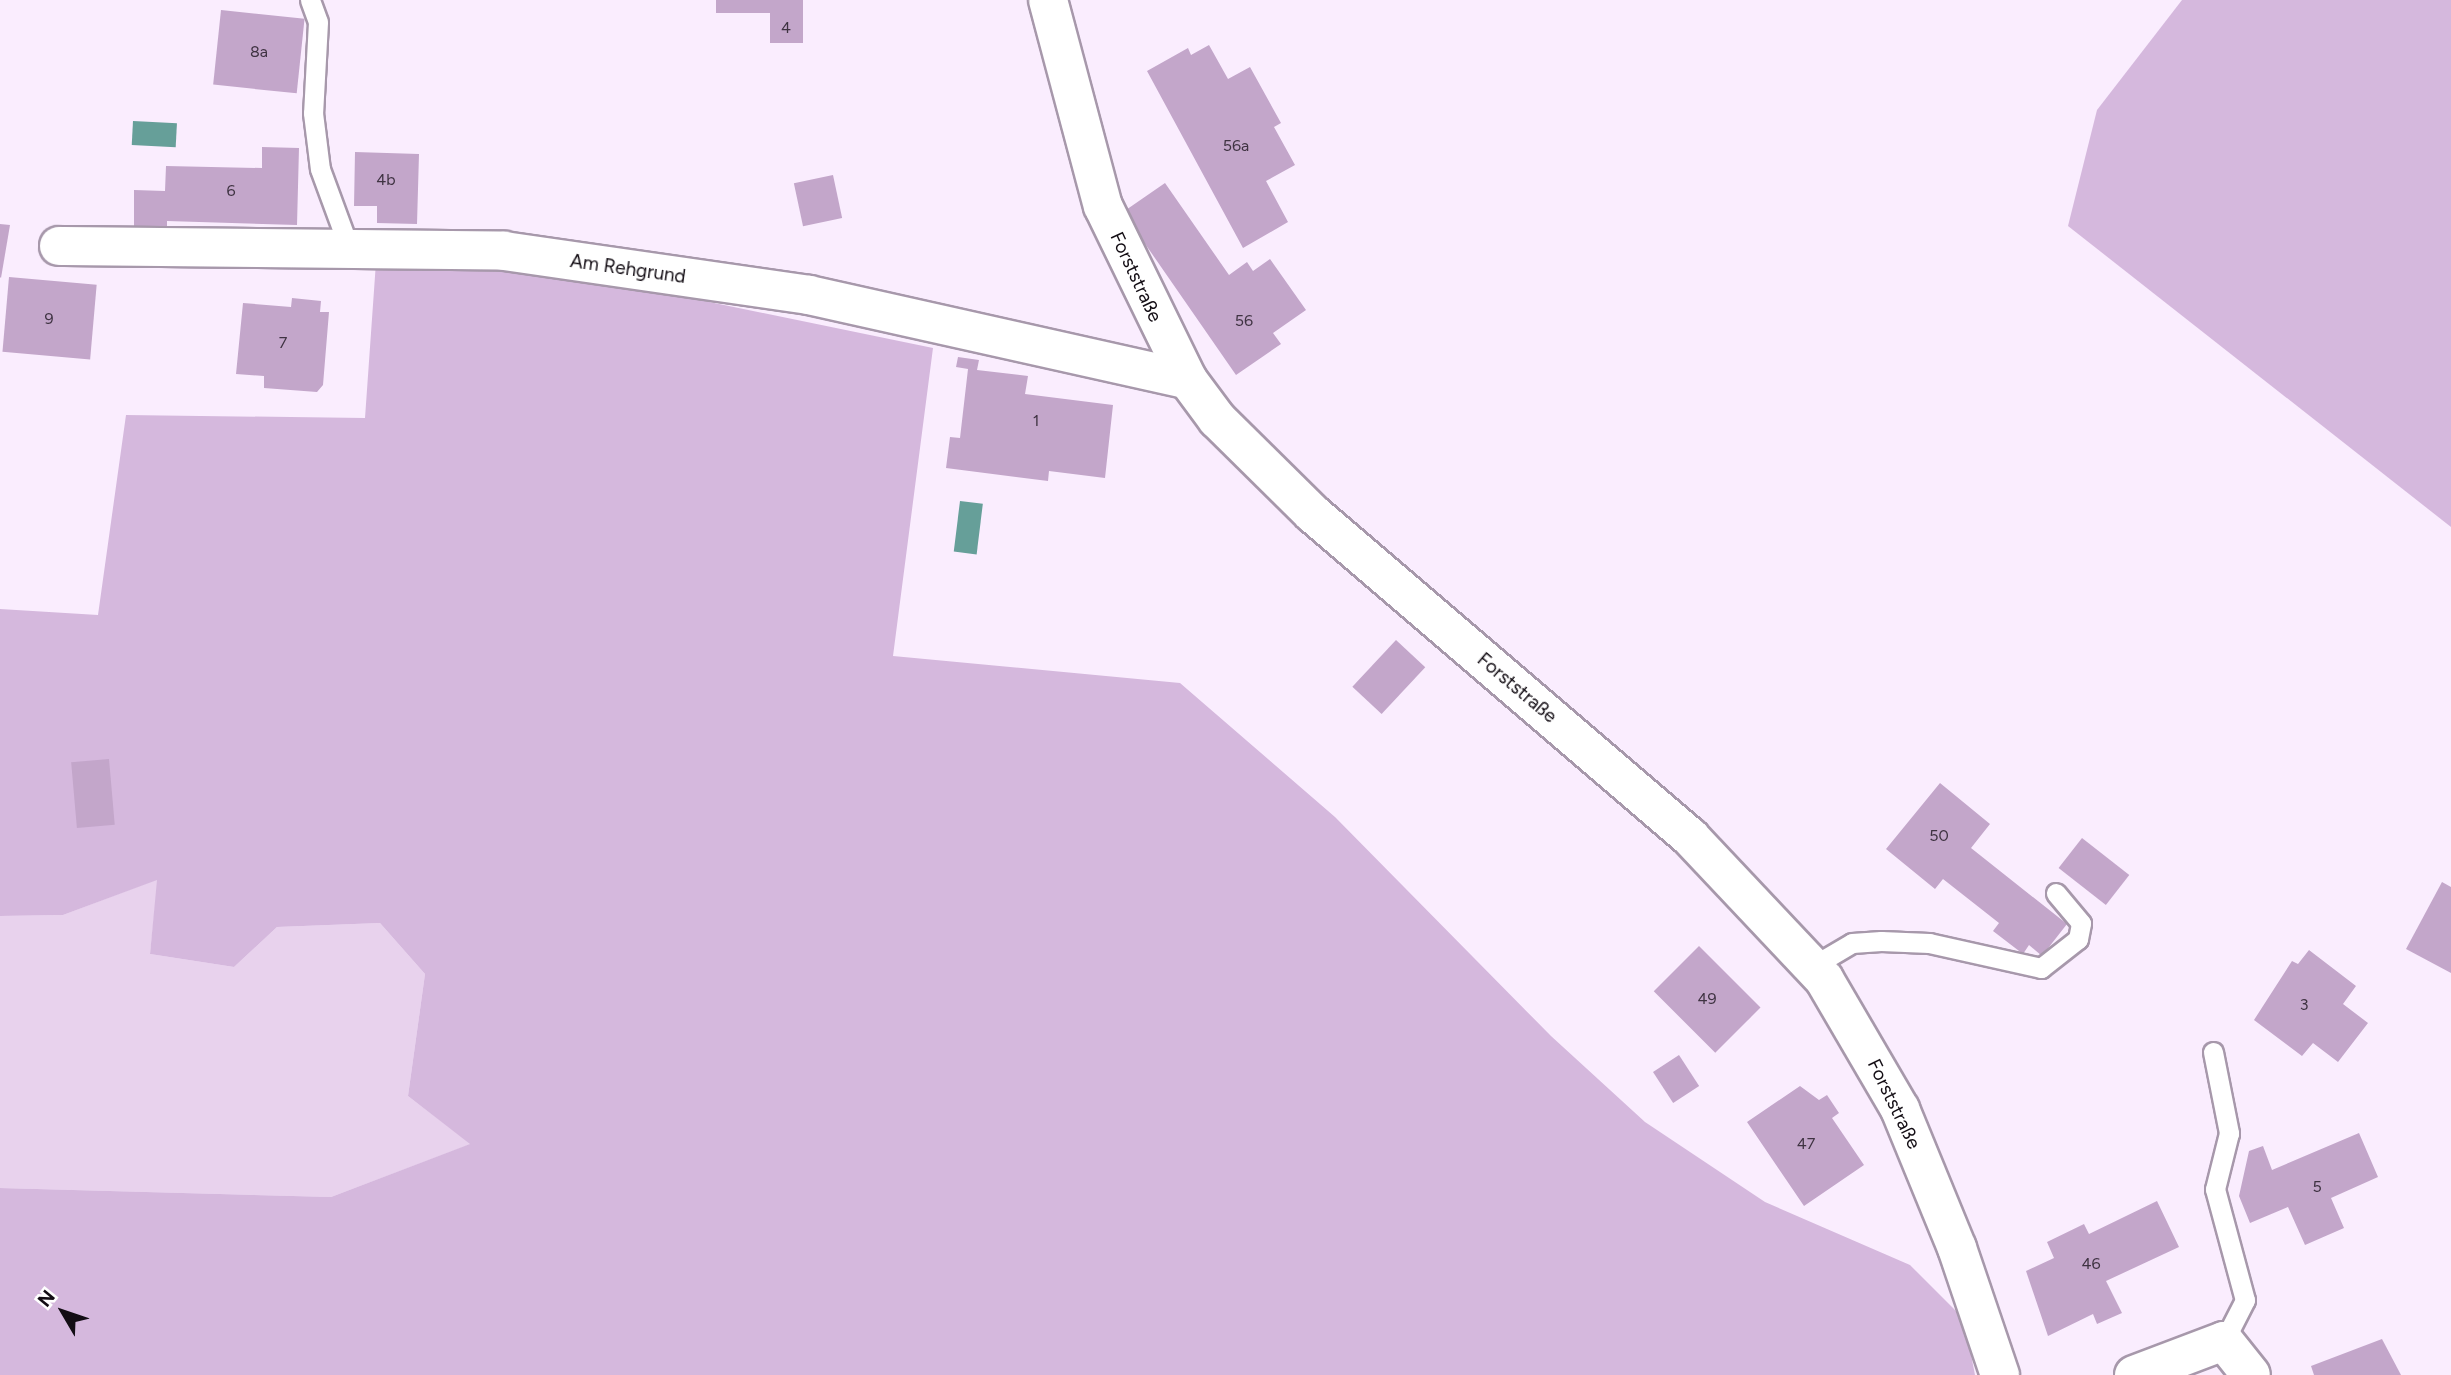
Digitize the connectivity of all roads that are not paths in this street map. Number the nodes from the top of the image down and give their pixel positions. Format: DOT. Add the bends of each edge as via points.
graph roads {
  1 [pos="310,0"];
  2 [pos="1048,0"];
  3 [pos="59,246"];
  4 [pos="349,248"];
  5 [pos="1188,380"];
  6 [pos="2056,892"];
  7 [pos="1814,966"];
  8 [pos="2213,1052"];
  9 [pos="2224,1341"];
  10 [pos="2000,1375"];
  11 [pos="2134,1375"];
  12 [pos="2250,1375"];
  1 -- 4 [label="lane" via="318,22 313,113 320,169"];
  2 -- 5 [label="street, Forststraße" via="1103,206"];
  3 -- 4 [label="street, Am Rehgrund"];
  4 -- 5 [label="street, Am Rehgrund" via="504,251 809,295"];
  5 -- 7 [label="street, Forststraße" via="1285,487 1691,838"];
  6 -- 7 [label="lane" via="2081,923 2078,939 2041,968 1928,943 1881,942 1852,943"];
  7 -- 10 [label="street, Forststraße" via="1899,1109 1957,1248"];
  8 -- 9 [label="lane" via="2229,1133 2215,1189 2245,1300"];
  9 -- 11 [label="street"];
  9 -- 12 [label="street"];
}
